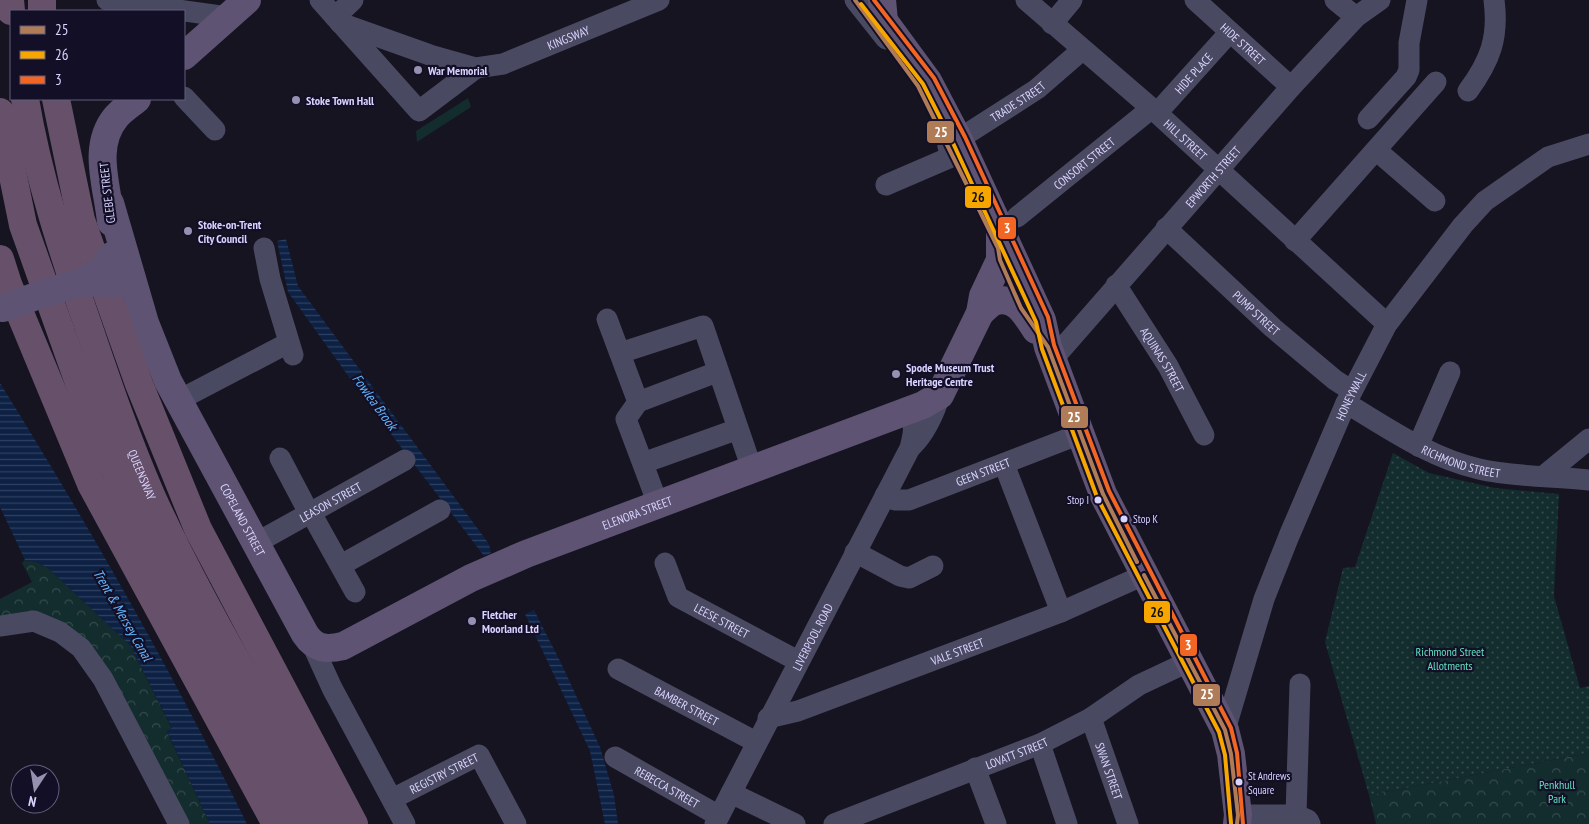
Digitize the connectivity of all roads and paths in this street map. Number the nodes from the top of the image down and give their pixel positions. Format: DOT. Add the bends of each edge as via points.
graph roads {
  1 [pos="107,0"];
  2 [pos="320,0"];
  3 [pos="353,0"];
  4 [pos="659,0"];
  5 [pos="855,0"];
  6 [pos="866,0"];
  7 [pos="1026,0"];
  8 [pos="1072,0"];
  9 [pos="1195,0"];
  10 [pos="1335,0"];
  11 [pos="1380,0"];
  12 [pos="1417,0"];
  13 [pos="1494,0"];
  14 [pos="238,8"];
  15 [pos="883,11"];
  16 [pos="1356,17"];
  17 [pos="338,20"];
  18 [pos="1052,24"];
  19 [pos="1230,32"];
  20 [pos="1082,50"];
  21 [pos="185,55"];
  22 [pos="476,68"];
  23 [pos="1436,82"];
  24 [pos="1291,87"];
  25 [pos="1468,91"];
  26 [pos="185,98"];
  27 [pos="25,100"];
  28 [pos="47,100"];
  29 [pos="56,100"];
  30 [pos="136,100"];
  31 [pos="1155,111"];
  32 [pos="0,112"];
  33 [pos="1368,119"];
  34 [pos="215,130"];
  35 [pos="954,143"];
  36 [pos="1589,144"];
  37 [pos="0,149"];
  38 [pos="1376,150"];
  39 [pos="1218,169"];
  40 [pos="886,185"];
  41 [pos="1435,201"];
  42 [pos="110,203"];
  43 [pos="1009,225"];
  44 [pos="1166,228"];
  45 [pos="1295,241"];
  46 [pos="264,248"];
  47 [pos="0,259"];
  48 [pos="1000,260"];
  49 [pos="80,283"];
  50 [pos="1116,285"];
  51 [pos="2,308"];
  52 [pos="1021,308"];
  53 [pos="980,313"];
  54 [pos="607,319"];
  55 [pos="145,323"];
  56 [pos="1387,324"];
  57 [pos="620,353"];
  58 [pos="1050,353"];
  59 [pos="44,371"];
  60 [pos="717,372"];
  61 [pos="1450,372"];
  62 [pos="940,395"];
  63 [pos="1349,397"];
  64 [pos="179,400"];
  65 [pos="632,411"];
  66 [pos="904,411"];
  67 [pos="738,429"];
  68 [pos="1080,434"];
  69 [pos="1204,435"];
  70 [pos="1589,439"];
  71 [pos="1418,446"];
  72 [pos="910,448"];
  73 [pos="280,458"];
  74 [pos="405,460"];
  75 [pos="643,463"];
  76 [pos="1004,464"];
  77 [pos="140,466"];
  78 [pos="752,469"];
  79 [pos="1545,475"];
  80 [pos="1589,480"];
  81 [pos="885,496"];
  82 [pos="658,504"];
  83 [pos="440,510"];
  84 [pos="310,513"];
  85 [pos="256,543"];
  86 [pos="856,552"];
  87 [pos="665,563"];
  88 [pos="341,565"];
  89 [pos="933,566"];
  90 [pos="1144,575"];
  91 [pos="355,592"];
  92 [pos="1061,612"];
  93 [pos="0,626"];
  94 [pos="311,642"];
  95 [pos="343,646"];
  96 [pos="798,661"];
  97 [pos="1190,661"];
  98 [pos="618,669"];
  99 [pos="1300,684"];
  100 [pos="332,688"];
  101 [pos="768,718"];
  102 [pos="1091,718"];
  103 [pos="1225,730"];
  104 [pos="756,742"];
  105 [pos="1040,744"];
  106 [pos="615,757"];
  107 [pos="974,768"];
  108 [pos="731,793"];
  109 [pos="392,799"];
  110 [pos="1238,819"];
  111 [pos="717,820"];
  112 [pos="1303,820"];
  113 [pos="838,823"];
  114 [pos="179,824"];
  115 [pos="276,824"];
  116 [pos="302,824"];
  117 [pos="326,824"];
  118 [pos="354,824"];
  119 [pos="405,824"];
  120 [pos="516,824"];
  121 [pos="795,824"];
  122 [pos="996,824"];
  123 [pos="1067,824"];
  124 [pos="1128,824"];
  1 -- 14 [label="street"];
  2 -- 17 [label="street, KINGSWAY"];
  3 -- 17 [label="street"];
  4 -- 22 [label="street, KINGSWAY" via="503,64"];
  5 -- 35 [label="street" via="918,86"];
  6 -- 15 [label="street"];
  7 -- 18 [label="street, HILL STREET"];
  8 -- 18 [label="street"];
  9 -- 19 [label="street, HIDE STREET"];
  10 -- 16 [label="street"];
  11 -- 16 [label="street, EPWORTH STREET"];
  12 -- 33 [label="street" via="1409,43 1409,70"];
  13 -- 25 [label="street" via="1496,18 1490,56"];
  14 -- 21 [label="main road"];
  15 -- 35 [label="main road" via="928,81"];
  16 -- 24 [label="street, EPWORTH STREET"];
  17 -- 22 [label="street, KINGSWAY" via="430,55"];
  17 -- 22 [label="street, KINGSWAY" via="419,110"];
  18 -- 20 [label="street, HILL STREET"];
  19 -- 24 [label="street, HIDE STREET"];
  19 -- 31 [label="street, HIDE PLACE"];
  20 -- 31 [label="street, HILL STREET"];
  20 -- 35 [label="street, TRADE STREET" via="1037,89"];
  23 -- 38 [label="street"];
  24 -- 39 [label="street, EPWORTH STREET"];
  26 -- 34 [label="street"];
  27 -- 77 [label="highway, QUEENSWAY" via="64,254 118,414"];
  28 -- 77 [label="highway" via="62,210"];
  29 -- 118 [label="highway" via="81,220 139,384 198,528"];
  30 -- 42 [label="main road, GLEBE STREET" via="116,118 104,140 102,169"];
  31 -- 39 [label="street, HILL STREET"];
  31 -- 43 [label="street, CONSORT STREET"];
  32 -- 116 [label="highway, QUEENSWAY" via="24,224 94,425 158,562"];
  35 -- 40 [label="street" via="951,157"];
  35 -- 43 [label="main road"];
  35 -- 48 [label="street" via="998,248"];
  36 -- 56 [label="street, HONEYWALL" via="1548,157 1485,201 1462,225"];
  37 -- 59 [label="highway" via="10,222 34,315"];
  38 -- 41 [label="street"];
  38 -- 45 [label="street"];
  39 -- 44 [label="street, EPWORTH STREET"];
  39 -- 45 [label="street, HILL STREET"];
  42 -- 49 [label="main road, GLEBE STREET, bridge" via="111,256 105,268"];
  42 -- 55 [label="main road, COPELAND STREET"];
  43 -- 48 [label="main road"];
  43 -- 58 [label="main road"];
  44 -- 50 [label="street, EPWORTH STREET"];
  44 -- 63 [label="street, PUMP STREET" via="1273,328 1335,380"];
  45 -- 56 [label="street, HILL STREET"];
  46 -- 64 [label="street" via="291,349"];
  47 -- 59 [label="highway"];
  48 -- 52 [label="street"];
  48 -- 53 [label="main road, LIVERPOOL ROAD" via="983,296"];
  49 -- 51 [label="main road, GLEBE STREET, bridge"];
  49 -- 55 [label="main road, GLEBE STREET, bridge" via="108,282 129,289"];
  50 -- 58 [label="street, EPWORTH STREET"];
  50 -- 69 [label="street, AQUINAS STREET" via="1168,366"];
  52 -- 53 [label="main road" via="1007,301 996,301"];
  52 -- 58 [label="main road"];
  53 -- 62 [label="main road, LIVERPOOL ROAD"];
  54 -- 57 [label="street"];
  55 -- 64 [label="main road, COPELAND STREET" via="168,382"];
  56 -- 63 [label="street, HONEYWALL"];
  57 -- 60 [label="street" via="703,326"];
  57 -- 65 [label="street"];
  58 -- 68 [label="main road"];
  59 -- 115 [label="highway" via="91,484"];
  60 -- 65 [label="street"];
  60 -- 67 [label="street"];
  61 -- 71 [label="street"];
  62 -- 66 [label="main road, ELENORA STREET"];
  62 -- 72 [label="street, LIVERPOOL ROAD" via="921,437"];
  63 -- 71 [label="street, RICHMOND STREET"];
  63 -- 103 [label="street, HONEYWALL" via="1264,600"];
  64 -- 85 [label="main road, COPELAND STREET"];
  65 -- 75 [label="street"];
  66 -- 72 [label="street, LIVERPOOL ROAD" via="912,419 914,428"];
  66 -- 78 [label="main road, ELENORA STREET"];
  67 -- 75 [label="street"];
  67 -- 78 [label="street"];
  68 -- 76 [label="street, GEEN STREET"];
  68 -- 90 [label="main road" via="1103,494"];
  70 -- 79 [label="street"];
  71 -- 79 [label="street, RICHMOND STREET" via="1440,457 1479,469"];
  72 -- 81 [label="street, LIVERPOOL ROAD"];
  73 -- 84 [label="street"];
  74 -- 84 [label="street, LEASON STREET"];
  75 -- 82 [label="street"];
  76 -- 81 [label="street, GEEN STREET" via="909,500"];
  76 -- 92 [label="street"];
  77 -- 117 [label="highway, QUEENSWAY" via="151,495 216,622"];
  78 -- 82 [label="main road, ELENORA STREET"];
  79 -- 80 [label="street, RICHMOND STREET"];
  81 -- 86 [label="street, LIVERPOOL ROAD"];
  82 -- 95 [label="main road, ELENORA STREET" via="471,578"];
  83 -- 88 [label="street"];
  84 -- 85 [label="street, LEASON STREET"];
  84 -- 88 [label="street"];
  85 -- 94 [label="main road, COPELAND STREET"];
  86 -- 89 [label="street" via="909,578"];
  86 -- 96 [label="street, LIVERPOOL ROAD"];
  87 -- 96 [label="street, LEESE STREET" via="678,597"];
  88 -- 91 [label="street"];
  90 -- 92 [label="street, VALE STREET"];
  90 -- 97 [label="main road"];
  92 -- 101 [label="street, VALE STREET" via="798,711"];
  93 -- 114 [label="street" via="34,621 60,632 81,648 102,679"];
  94 -- 95 [label="main road, ELENORA STREET" via="321,648"];
  94 -- 100 [label="street, COPELAND STREET"];
  95 -- 100 [label="street" via="332,668"];
  96 -- 101 [label="street, LIVERPOOL ROAD"];
  97 -- 102 [label="street, LOVATT STREET" via="1139,685"];
  97 -- 103 [label="main road"];
  98 -- 104 [label="street, BAMBER STREET"];
  99 -- 112 [label="street"];
  100 -- 109 [label="street, COPELAND STREET"];
  101 -- 104 [label="street, LIVERPOOL ROAD"];
  102 -- 105 [label="street, LOVATT STREET"];
  102 -- 124 [label="street, SWAN STREET"];
  103 -- 110 [label="main road"];
  104 -- 108 [label="street, LIVERPOOL ROAD"];
  105 -- 107 [label="street, LOVATT STREET"];
  105 -- 123 [label="street"];
  106 -- 111 [label="street, REBECCA STREET"];
  107 -- 113 [label="street, LOVATT STREET"];
  107 -- 122 [label="street"];
  108 -- 111 [label="street, LIVERPOOL ROAD"];
  108 -- 121 [label="street"];
  109 -- 119 [label="street, COPELAND STREET"];
  109 -- 120 [label="street, REGISTRY STREET" via="479,755"];
  110 -- 112 [label="street"];
}
